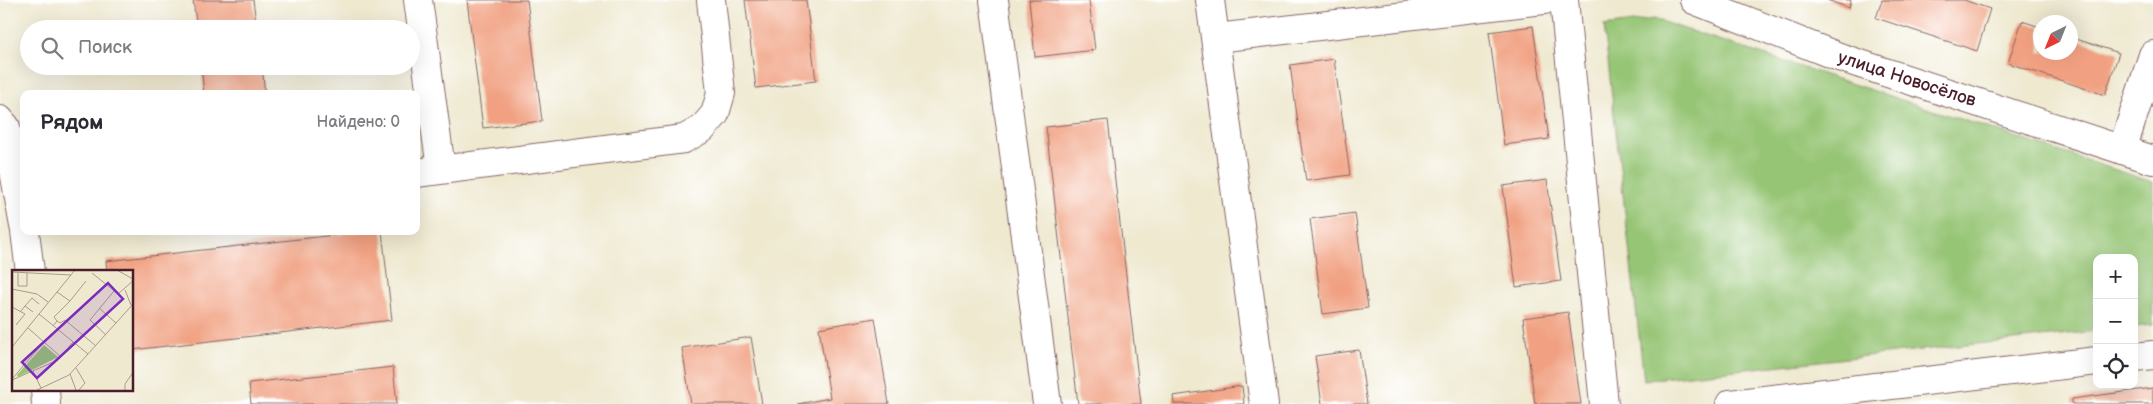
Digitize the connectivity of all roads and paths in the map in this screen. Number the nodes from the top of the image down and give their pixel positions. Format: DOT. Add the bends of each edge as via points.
graph roads {
  1 [pos="418,0"];
  2 [pos="711,0"];
  3 [pos="994,0"];
  4 [pos="1210,0"];
  5 [pos="1544,0"];
  6 [pos="1564,0"];
  7 [pos="1694,0"];
  8 [pos="419,20"];
  9 [pos="420,34"];
  10 [pos="1216,38"];
  11 [pos="2153,55"];
  12 [pos="0,120"];
  13 [pos="2122,150"];
  14 [pos="2153,160"];
  15 [pos="428,171"];
  16 [pos="9,197"];
  17 [pos="20,217"];
  18 [pos="25,235"];
  19 [pos="30,270"];
  20 [pos="2153,355"];
  21 [pos="2138,357"];
  22 [pos="2093,361"];
  23 [pos="1047,404"];
  24 [pos="1264,404"];
  25 [pos="1604,404"];
  26 [pos="1730,404"];
  1 -- 8 [label="street"];
  2 -- 15 [label="street" via="721,93 715,114 702,129 684,138"];
  3 -- 23 [label="street"];
  4 -- 10 [label="street"];
  5 -- 10 [label="street"];
  6 -- 25 [label="street"];
  7 -- 13 [label="street, улица Новосёлов" via="1839,57"];
  9 -- 15 [label="street"];
  10 -- 24 [label="street"];
  11 -- 13 [label="street"];
  12 -- 16 [label="street" via="6,127"];
  13 -- 14 [label="street, улица Новосёлов"];
  16 -- 17 [label="street"];
  18 -- 19 [label="street"];
  20 -- 21 [label="street"];
  22 -- 26 [label="street"];
}
